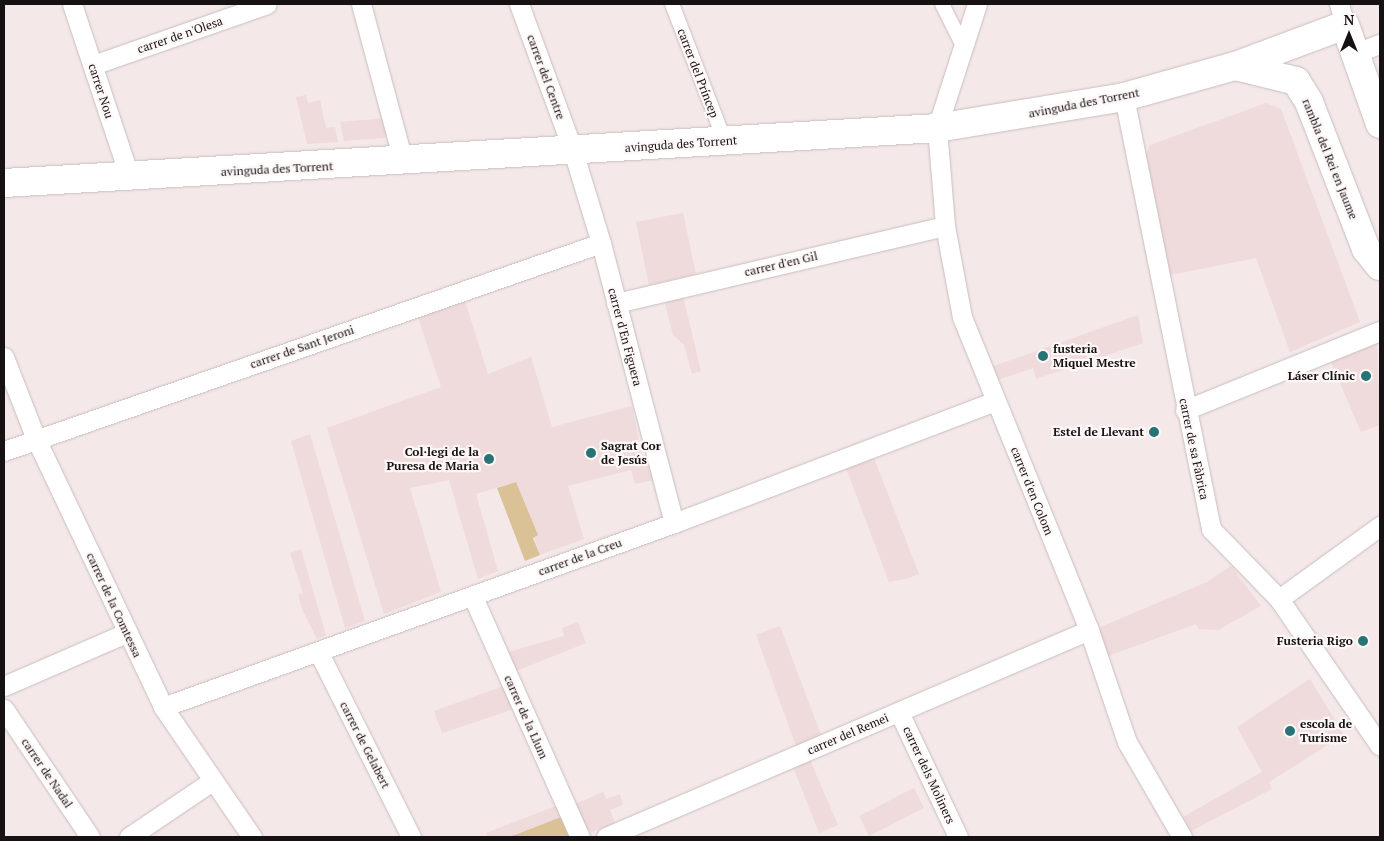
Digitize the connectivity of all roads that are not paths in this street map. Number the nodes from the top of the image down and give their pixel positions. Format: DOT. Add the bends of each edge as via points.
graph roads {
  1 [pos="72,4"];
  2 [pos="267,4"];
  3 [pos="361,4"];
  4 [pos="519,4"];
  5 [pos="672,4"];
  6 [pos="942,4"];
  7 [pos="977,4"];
  8 [pos="228,11"];
  9 [pos="1342,14"];
  10 [pos="964,48"];
  11 [pos="1368,49"];
  12 [pos="93,65"];
  13 [pos="1235,66"];
  14 [pos="1124,97"];
  15 [pos="1380,124"];
  16 [pos="937,128"];
  17 [pos="725,141"];
  18 [pos="573,151"];
  19 [pos="403,162"];
  20 [pos="130,178"];
  21 [pos="4,183"];
  22 [pos="945,226"];
  23 [pos="600,243"];
  24 [pos="1380,266"];
  25 [pos="616,303"];
  26 [pos="1380,331"];
  27 [pos="4,357"];
  28 [pos="995,401"];
  29 [pos="1185,410"];
  30 [pos="36,439"];
  31 [pos="4,450"];
  32 [pos="674,523"];
  33 [pos="1380,526"];
  34 [pos="473,596"];
  35 [pos="1279,599"];
  36 [pos="1089,630"];
  37 [pos="126,633"];
  38 [pos="318,652"];
  39 [pos="4,686"];
  40 [pos="163,707"];
  41 [pos="4,709"];
  42 [pos="899,712"];
  43 [pos="1380,746"];
  44 [pos="212,781"];
  45 [pos="90,837"];
  46 [pos="129,837"];
  47 [pos="252,837"];
  48 [pos="411,837"];
  49 [pos="580,837"];
  50 [pos="606,837"];
  51 [pos="958,837"];
  52 [pos="1182,837"];
  1 -- 12 [label="street, carrer Nou"];
  2 -- 8 [label="street, carrer de n'Olesa"];
  3 -- 19 [label="street"];
  4 -- 18 [label="street, carrer del Centre"];
  5 -- 17 [label="street, carrer del Príncep"];
  6 -- 10 [label="street"];
  7 -- 10 [label="street"];
  8 -- 12 [label="street, carrer de n'Olesa"];
  9 -- 11 [label="main road"];
  9 -- 13 [label="main road, avinguda des Torrent"];
  10 -- 16 [label="street"];
  11 -- 15 [label="main road"];
  12 -- 20 [label="street, carrer Nou"];
  13 -- 14 [label="main road, avinguda des Torrent"];
  13 -- 24 [label="main road, rambla del Rei en Jaume" via="1296,81 1309,102 1366,249"];
  14 -- 16 [label="main road, avinguda des Torrent"];
  14 -- 29 [label="street, carrer de sa Fàbrica"];
  16 -- 17 [label="main road, avinguda des Torrent"];
  16 -- 22 [label="street, carrer d'en Colom"];
  17 -- 18 [label="main road, avinguda des Torrent"];
  18 -- 19 [label="main road, avinguda des Torrent"];
  18 -- 23 [label="street, carrer d'En Figuera"];
  19 -- 20 [label="main road, avinguda des Torrent"];
  20 -- 21 [label="main road, avinguda des Torrent"];
  22 -- 25 [label="street, carrer d'en Gil"];
  22 -- 28 [label="street, carrer d'en Colom" via="962,317"];
  23 -- 25 [label="street, carrer d'En Figuera"];
  23 -- 30 [label="street, carrer de Sant Jeroni"];
  25 -- 32 [label="street, carrer d'En Figuera"];
  26 -- 29 [label="street"];
  27 -- 30 [label="street, carrer de la Comtessa"];
  28 -- 32 [label="street, carrer de la Creu"];
  28 -- 36 [label="street, carrer d'en Colom"];
  29 -- 35 [label="street, carrer de sa Fàbrica" via="1211,530"];
  30 -- 31 [label="street, carrer de Sant Jeroni"];
  30 -- 37 [label="street, carrer de la Comtessa"];
  32 -- 34 [label="street, carrer de la Creu"];
  33 -- 35 [label="street"];
  34 -- 38 [label="street, carrer de la Creu"];
  34 -- 49 [label="street, carrer de la Llum"];
  35 -- 43 [label="street, carrer de sa Fàbrica"];
  36 -- 42 [label="street, carrer del Remei"];
  36 -- 52 [label="street, carrer d'en Colom" via="1127,742"];
  37 -- 39 [label="street"];
  37 -- 40 [label="street, carrer de la Comtessa"];
  38 -- 40 [label="street, carrer de la Creu"];
  38 -- 48 [label="street, carrer de Gelabert"];
  40 -- 44 [label="street, carrer de la Comtessa"];
  41 -- 45 [label="street, carrer de Nadal"];
  42 -- 50 [label="street, carrer del Remei"];
  42 -- 51 [label="street, carrer dels Moliners"];
  44 -- 46 [label="street"];
  44 -- 47 [label="street, carrer de la Comtessa"];
}
